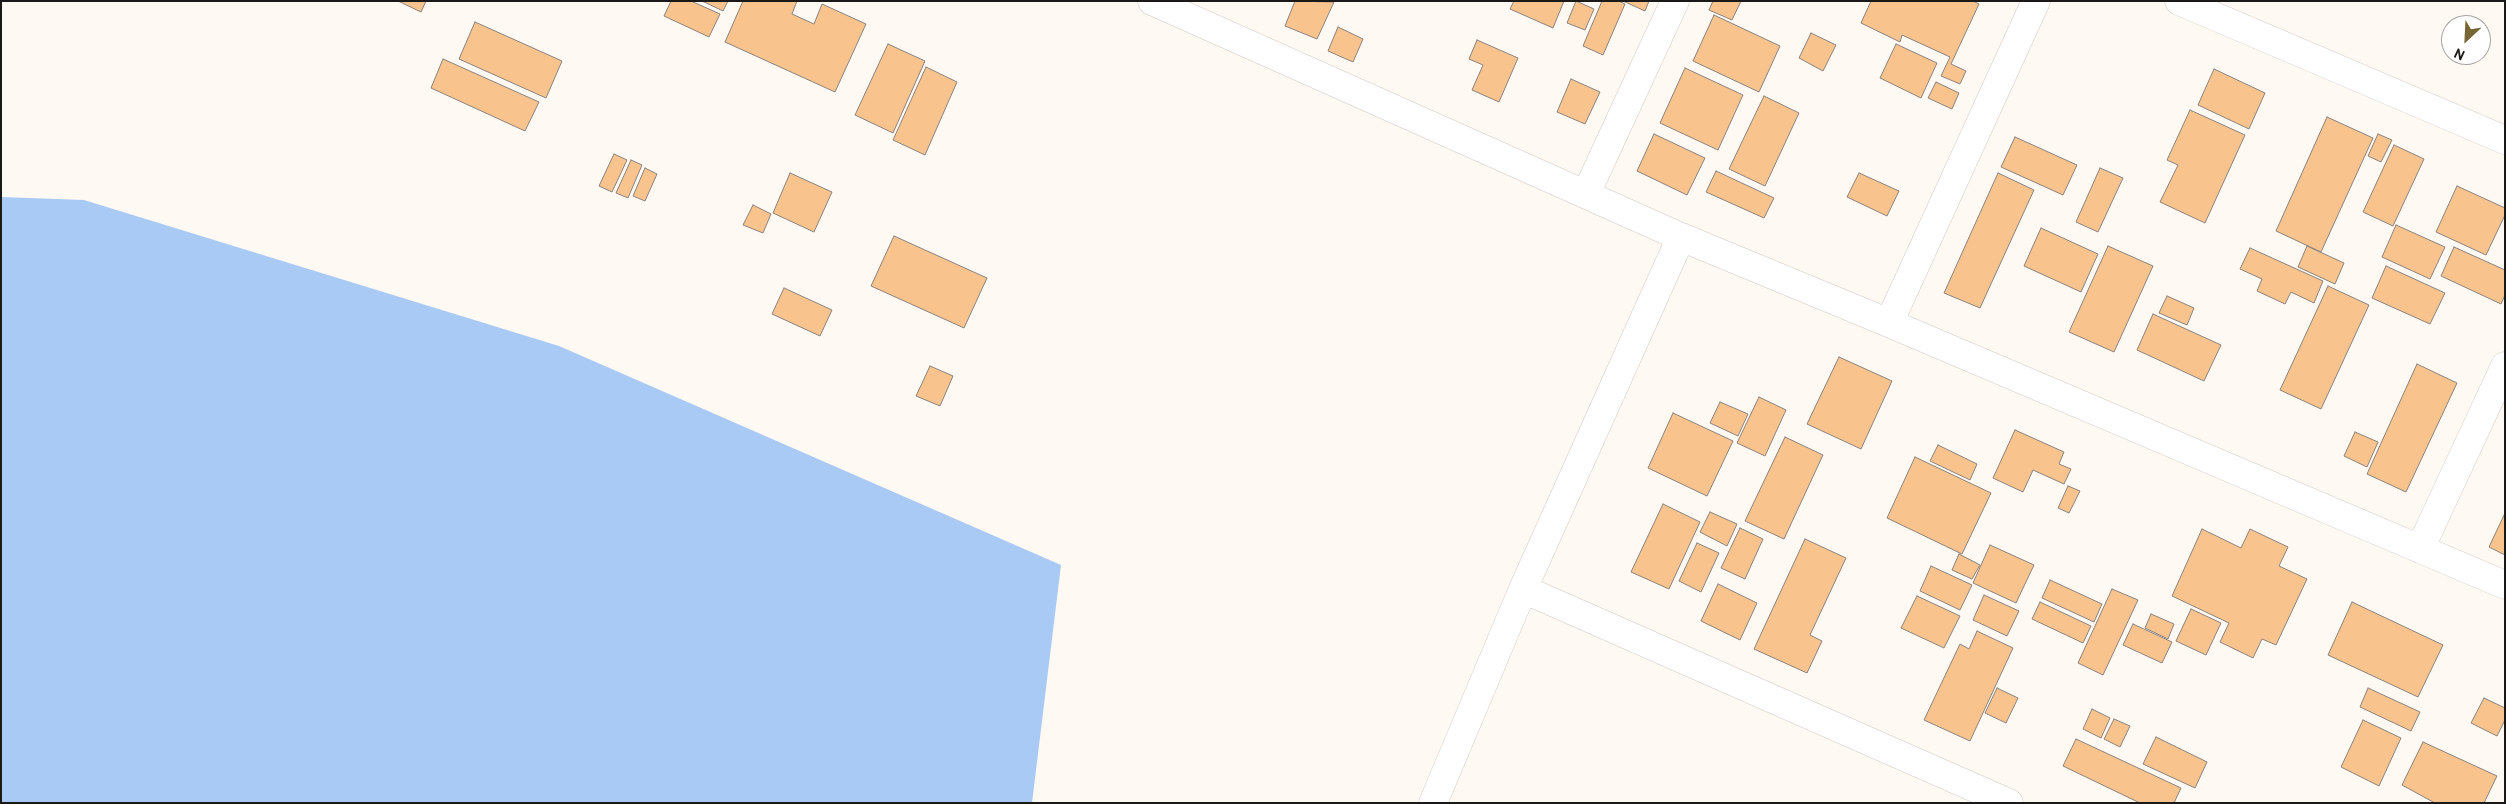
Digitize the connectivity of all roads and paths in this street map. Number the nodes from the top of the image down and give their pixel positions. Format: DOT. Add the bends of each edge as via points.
graph roads {
  1 [pos="1152,1"];
  2 [pos="1675,1"];
  3 [pos="2036,1"];
  4 [pos="2179,1"];
  5 [pos="2505,140"];
  6 [pos="1586,194"];
  7 [pos="1681,237"];
  8 [pos="1889,323"];
  9 [pos="2505,366"];
  10 [pos="2420,549"];
  11 [pos="2505,585"];
  12 [pos="1523,590"];
  13 [pos="1433,803"];
  14 [pos="2009,803"];
  1 -- 6 [label="street"];
  2 -- 6 [label="street"];
  3 -- 8 [label="street"];
  4 -- 5 [label="street"];
  6 -- 7 [label="street"];
  7 -- 8 [label="street"];
  7 -- 12 [label="street"];
  8 -- 10 [label="street"];
  9 -- 10 [label="street"];
  10 -- 11 [label="street"];
  12 -- 13 [label="street"];
  12 -- 14 [label="street"];
}
